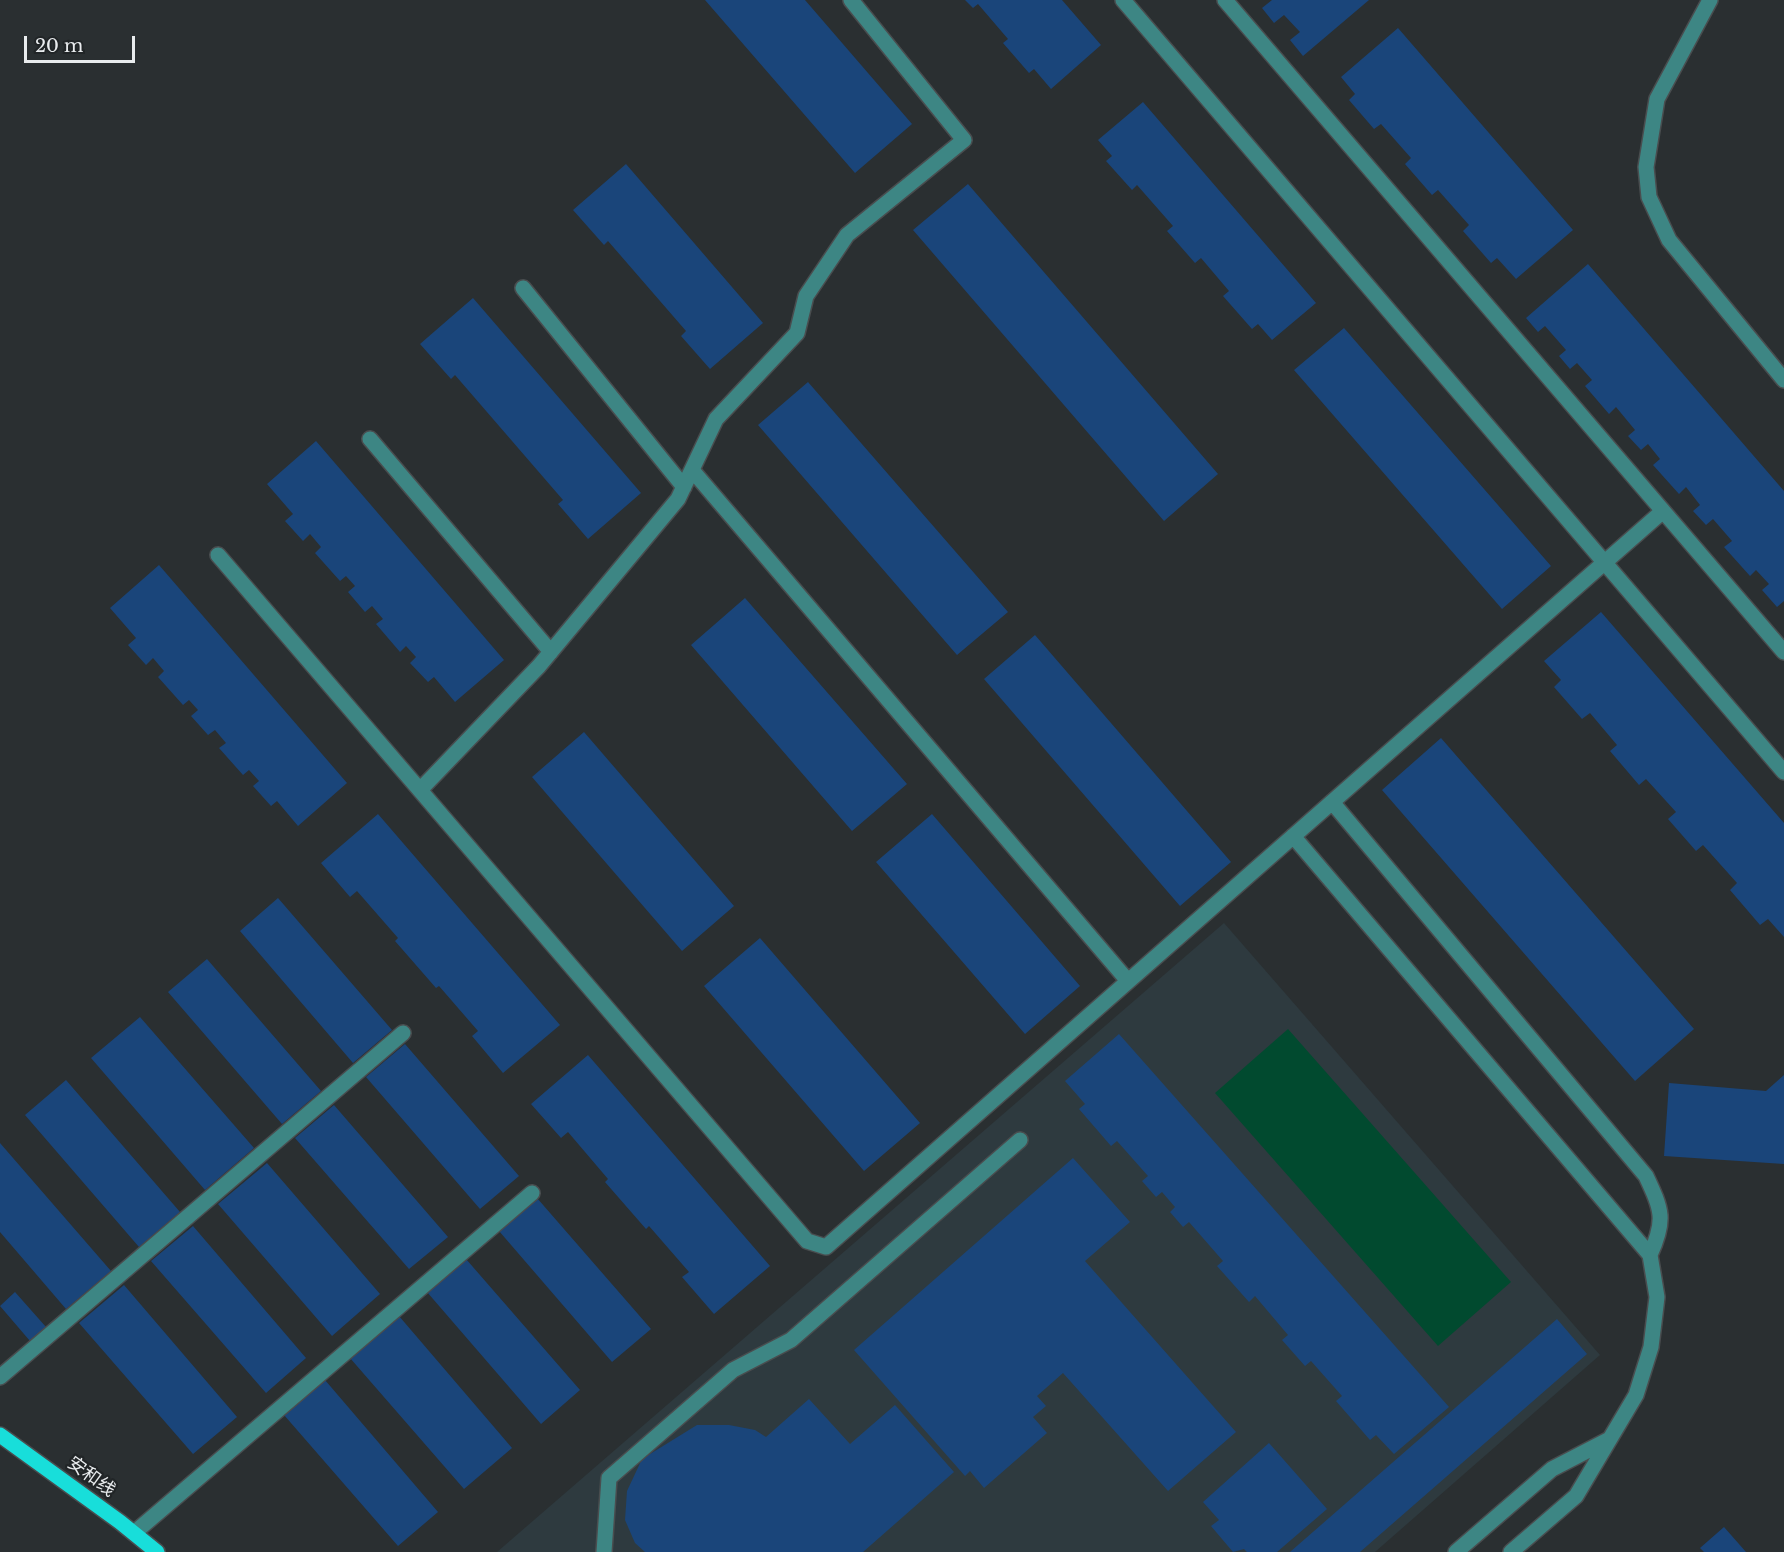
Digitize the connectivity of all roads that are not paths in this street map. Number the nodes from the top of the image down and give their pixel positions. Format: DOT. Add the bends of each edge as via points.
graph roads {
  1 [pos="851,0"];
  2 [pos="1123,0"];
  3 [pos="1225,0"];
  4 [pos="1710,0"];
  5 [pos="523,288"];
  6 [pos="1784,380"];
  7 [pos="370,439"];
  8 [pos="692,470"];
  9 [pos="684,488"];
  10 [pos="1663,511"];
  11 [pos="218,555"];
  12 [pos="1604,562"];
  13 [pos="551,652"];
  14 [pos="1784,652"];
  15 [pos="1784,772"];
  16 [pos="420,790"];
  17 [pos="1332,802"];
  18 [pos="1293,837"];
  19 [pos="1128,981"];
  20 [pos="403,1033"];
  21 [pos="1020,1140"];
  22 [pos="532,1193"];
  23 [pos="1650,1255"];
  24 [pos="0,1377"];
  25 [pos="0,1435"];
  26 [pos="1608,1440"];
  27 [pos="134,1533"];
  28 [pos="157,1552"];
  29 [pos="604,1552"];
  30 [pos="1456,1552"];
  31 [pos="1511,1552"];
  1 -- 8 [label="street" via="964,140 847,235 806,296 797,333 716,419"];
  2 -- 12 [label="street"];
  3 -- 10 [label="street"];
  4 -- 6 [label="street" via="1658,99 1646,167 1649,197 1669,240"];
  5 -- 9 [label="street"];
  7 -- 13 [label="street"];
  8 -- 9 [label="street"];
  8 -- 19 [label="street"];
  9 -- 13 [label="street"];
  10 -- 12 [label="street"];
  10 -- 14 [label="street"];
  11 -- 16 [label="street"];
  12 -- 15 [label="street"];
  12 -- 17 [label="street"];
  13 -- 16 [label="street"];
  16 -- 19 [label="street" via="807,1241 826,1247"];
  17 -- 18 [label="street"];
  17 -- 23 [label="street" via="1646,1176 1658,1202 1661,1229"];
  18 -- 19 [label="street"];
  18 -- 23 [label="street"];
  20 -- 24 [label="street"];
  21 -- 29 [label="street" via="791,1340 733,1370 609,1478"];
  22 -- 27 [label="street"];
  23 -- 26 [label="street" via="1658,1297 1651,1347 1636,1395"];
  25 -- 27 [label="main road, 安和线"];
  26 -- 30 [label="street" via="1552,1468"];
  26 -- 31 [label="street" via="1576,1496"];
  27 -- 28 [label="main road, 安和线"];
}
